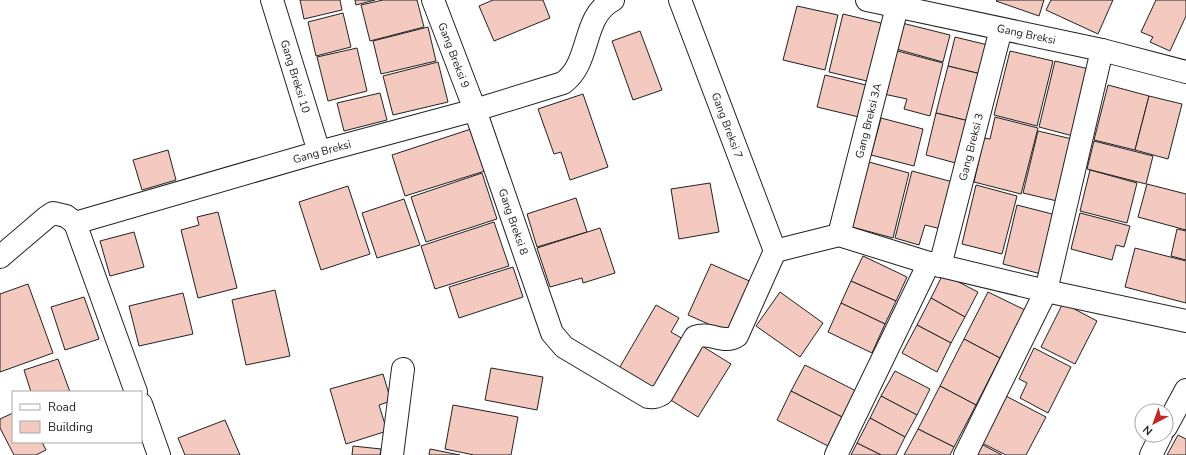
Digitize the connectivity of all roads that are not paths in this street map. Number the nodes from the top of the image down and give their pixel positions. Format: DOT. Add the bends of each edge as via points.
graph roads {
  1 [pos="272,0"];
  2 [pos="433,0"];
  3 [pos="613,0"];
  4 [pos="680,0"];
  5 [pos="867,0"];
  6 [pos="928,6"];
  7 [pos="897,7"];
  8 [pos="1001,29"];
  9 [pos="1102,50"];
  10 [pos="1186,72"];
  11 [pos="475,110"];
  12 [pos="319,152"];
  13 [pos="75,223"];
  14 [pos="839,235"];
  15 [pos="775,251"];
  16 [pos="0,257"];
  17 [pos="935,265"];
  18 [pos="1046,291"];
  19 [pos="1186,321"];
  20 [pos="403,369"];
  21 [pos="1186,390"];
  22 [pos="136,391"];
  23 [pos="142,407"];
  24 [pos="1174,412"];
  25 [pos="1158,443"];
  26 [pos="160,455"];
  27 [pos="392,455"];
  28 [pos="836,455"];
  29 [pos="965,455"];
  30 [pos="1151,455"];
  1 -- 12 [label="street, Gang Breksi 10"];
  2 -- 11 [label="street, Gang Breksi 9"];
  3 -- 11 [label="street, Gang Breksi" via="599,11 594,19 581,61 563,83"];
  4 -- 15 [label="street, Gang Breksi 7"];
  5 -- 7 [label="street, Gang Breksi"];
  6 -- 7 [label="street, Gang Breksi"];
  6 -- 8 [label="street, Gang Breksi"];
  7 -- 14 [label="street, Gang Breksi 3A"];
  8 -- 9 [label="street, Gang Breksi"];
  8 -- 17 [label="street, Gang Breksi 3"];
  9 -- 10 [label="street, Gang Breksi"];
  9 -- 18 [label="street"];
  11 -- 12 [label="street, Gang Breksi"];
  11 -- 15 [label="street, Gang Breksi 8" via="552,333 564,346 648,397 658,397 662,394 695,337 702,334 726,340 737,336"];
  12 -- 13 [label="street, Gang Breksi"];
  13 -- 16 [label="street" via="66,216 53,213"];
  13 -- 22 [label="street"];
  14 -- 15 [label="street"];
  14 -- 17 [label="street"];
  17 -- 18 [label="street"];
  17 -- 28 [label="street, Gang Breksi 3"];
  18 -- 19 [label="street"];
  18 -- 29 [label="street"];
  20 -- 27 [label="street"];
  21 -- 24 [label="street"];
  23 -- 26 [label="street"];
  25 -- 30 [label="street"];
}
